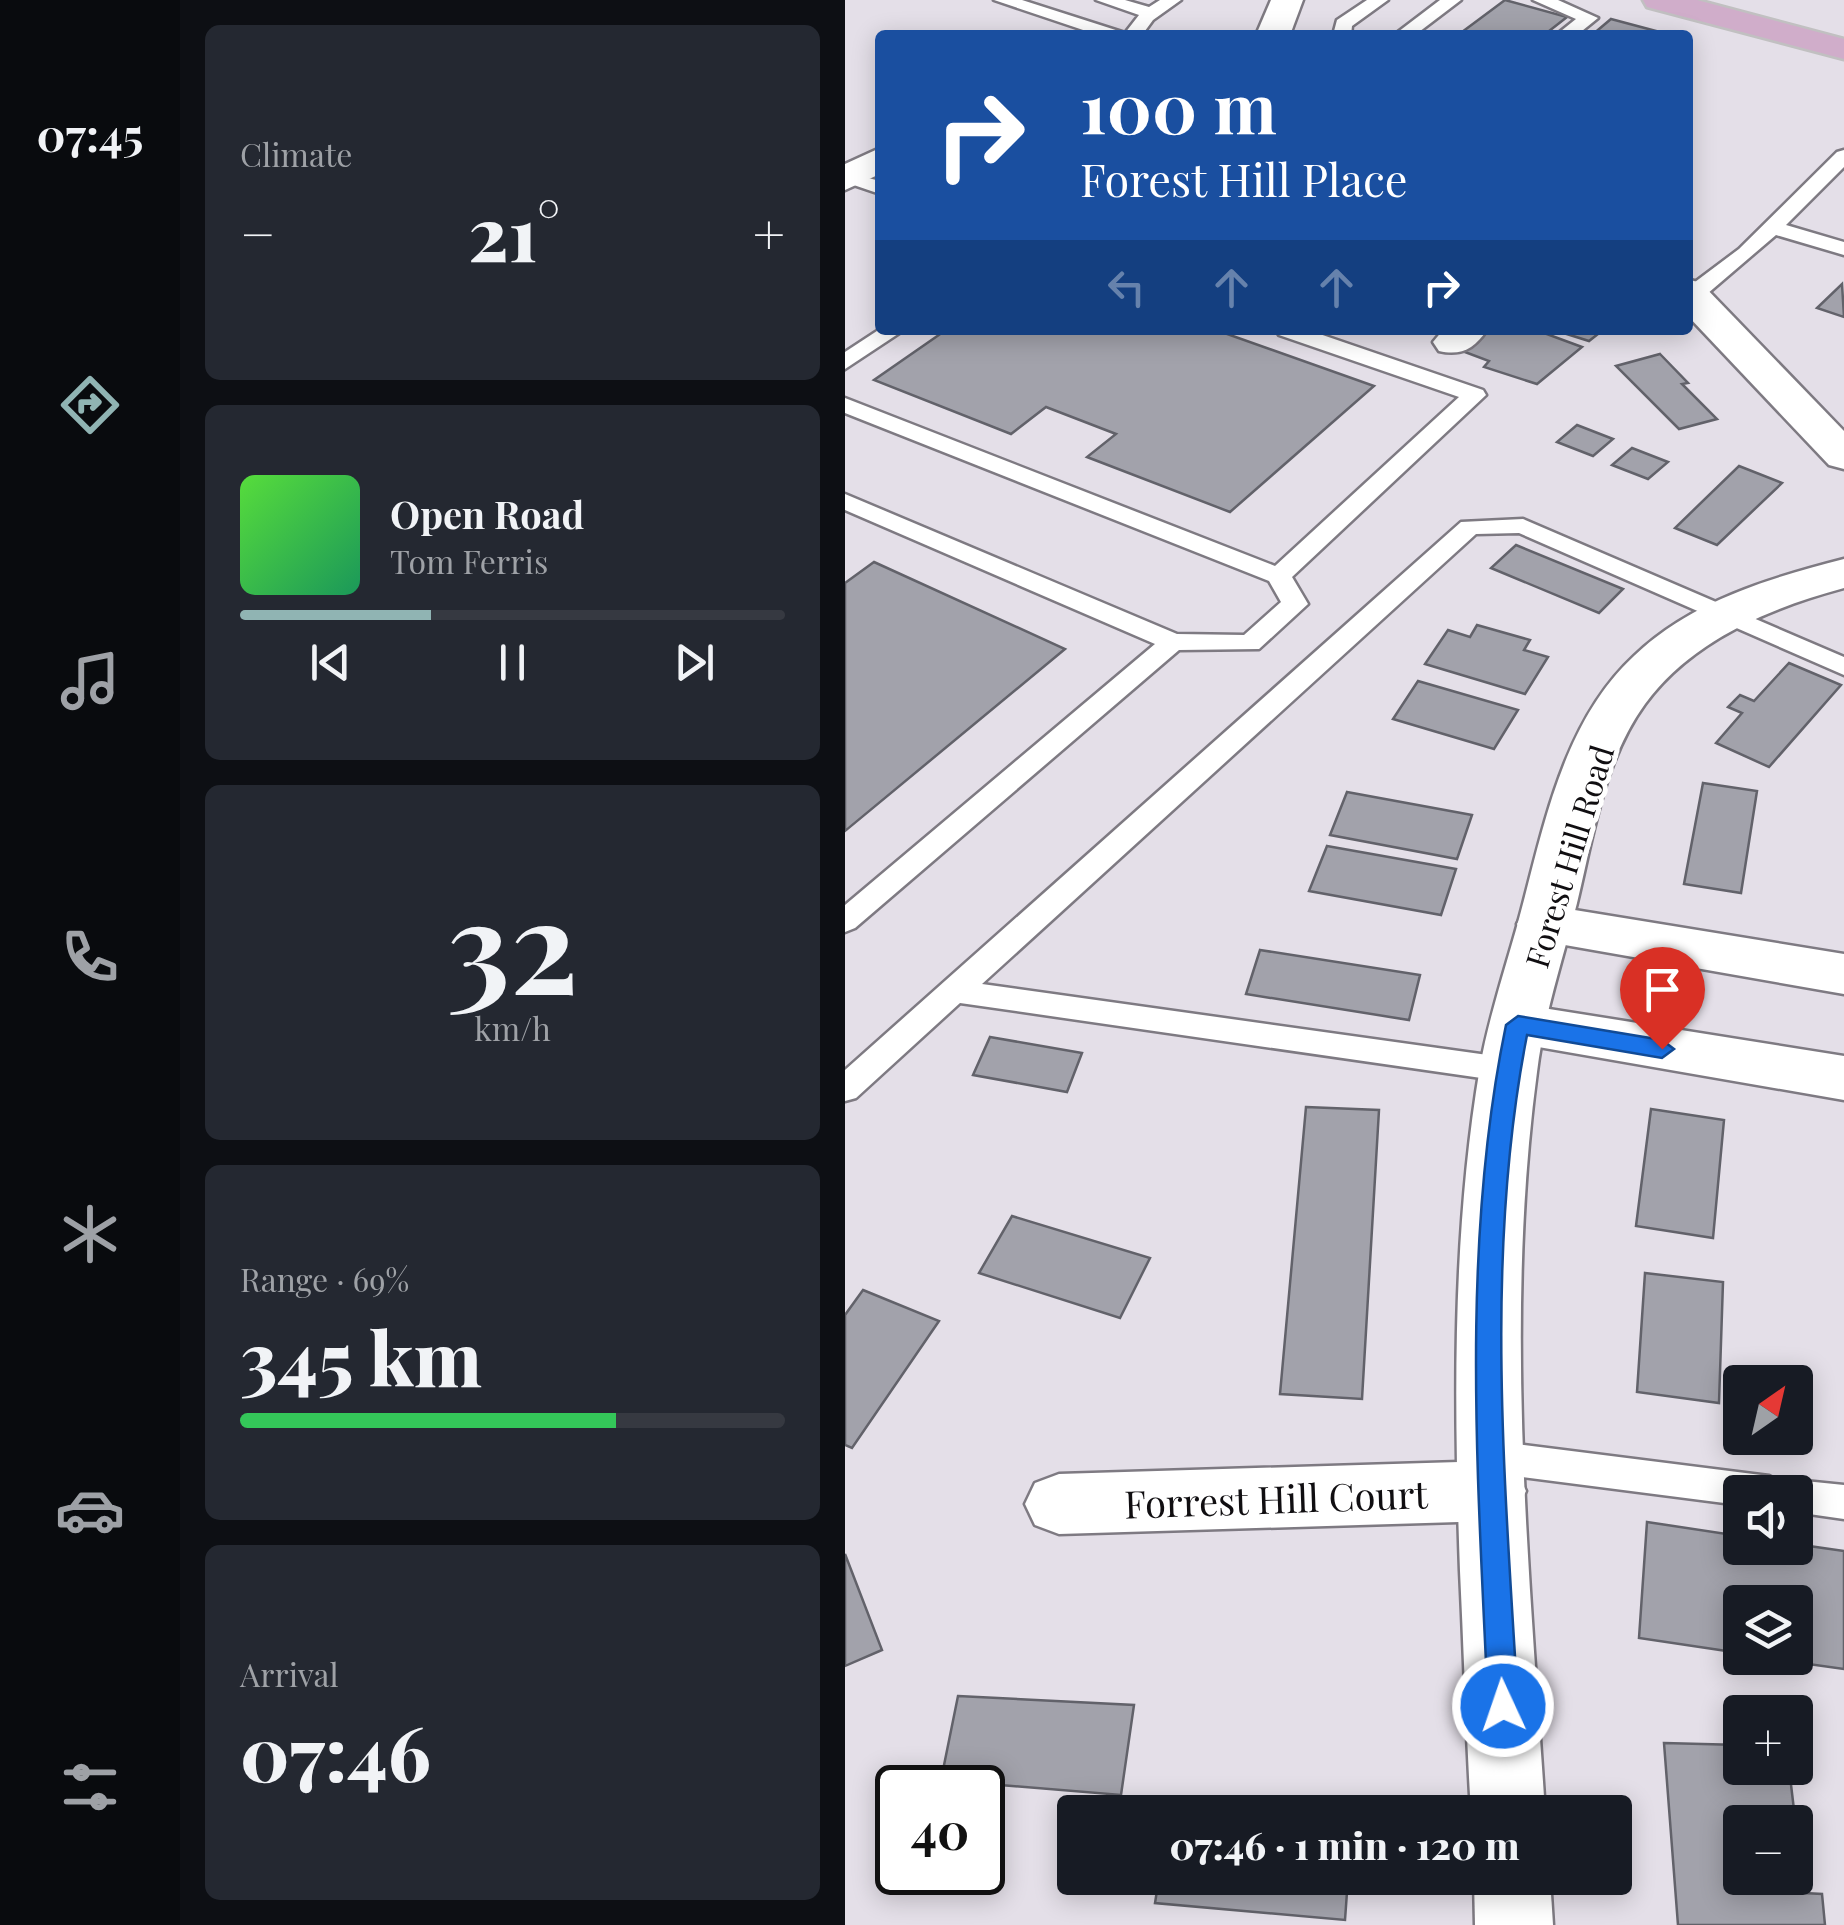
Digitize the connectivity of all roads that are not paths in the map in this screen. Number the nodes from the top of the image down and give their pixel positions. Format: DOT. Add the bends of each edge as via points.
graph roads {
  1 [pos="1003,0"];
  2 [pos="1105,0"];
  3 [pos="1287,0"];
  4 [pos="1379,0"];
  5 [pos="1452,0"];
  6 [pos="1542,0"];
  7 [pos="1659,0"];
  8 [pos="1165,4"];
  9 [pos="1101,30"];
  10 [pos="1138,30"];
  11 [pos="1274,30"];
  12 [pos="1342,30"];
  13 [pos="1410,30"];
  14 [pos="1572,30"];
  15 [pos="1844,49"];
  16 [pos="1844,156"];
  17 [pos="1773,227"];
  18 [pos="1844,249"];
  19 [pos="1693,291"];
  20 [pos="1693,296"];
  21 [pos="886,335"];
  22 [pos="1301,335"];
  23 [pos="845,362"];
  24 [pos="845,405"];
  25 [pos="1837,440"];
  26 [pos="851,511"];
  27 [pos="1844,574"];
  28 [pos="1279,576"];
  29 [pos="1725,616"];
  30 [pos="1173,642"];
  31 [pos="1844,667"];
  32 [pos="845,920"];
  33 [pos="1545,924"];
  34 [pos="1844,974"];
  35 [pos="954,990"];
  36 [pos="1513,1047"];
  37 [pos="1844,1078"];
  38 [pos="845,1089"];
  39 [pos="1492,1474"];
  40 [pos="1723,1489"];
  41 [pos="1813,1498"];
  42 [pos="1844,1502"];
  43 [pos="1059,1504"];
  44 [pos="1507,1795"];
  45 [pos="1513,1895"];
  46 [pos="1514,1925"];
  1 -- 9 [label="lane"];
  2 -- 8 [label="lane"];
  3 -- 11 [label="street"];
  4 -- 12 [label="lane"];
  5 -- 13 [label="lane"];
  6 -- 14 [label="lane" via="1589,18"];
  7 -- 15 [label="main road"];
  8 -- 10 [label="lane"];
  16 -- 17 [label="lane"];
  17 -- 18 [label="lane"];
  17 -- 19 [label="lane"];
  20 -- 25 [label="street"];
  21 -- 23 [label="lane"];
  22 -- 28 [label="lane" via="1475,396"];
  24 -- 28 [label="lane"];
  26 -- 30 [label="lane"];
  27 -- 29 [label="street, Forest Hill Road" via="1789,588"];
  28 -- 30 [label="lane" via="1295,604 1250,643"];
  29 -- 31 [label="lane"];
  29 -- 33 [label="street, Forest Hill Road" via="1658,661 1605,733 1575,809"];
  29 -- 35 [label="lane" via="1523,526 1470,527"];
  30 -- 32 [label="lane"];
  33 -- 34 [label="street"];
  33 -- 36 [label="street, Forest Hill Road"];
  35 -- 36 [label="lane"];
  35 -- 38 [label="lane"];
  36 -- 37 [label="street"];
  36 -- 39 [label="street, Forest Hill Road" via="1489,1272"];
  39 -- 40 [label="lane"];
  39 -- 43 [label="street, Forrest Hill Court"];
  39 -- 44 [label="street, Forest Hill Road"];
  41 -- 42 [label="lane"];
  45 -- 46 [label="street"];
}
